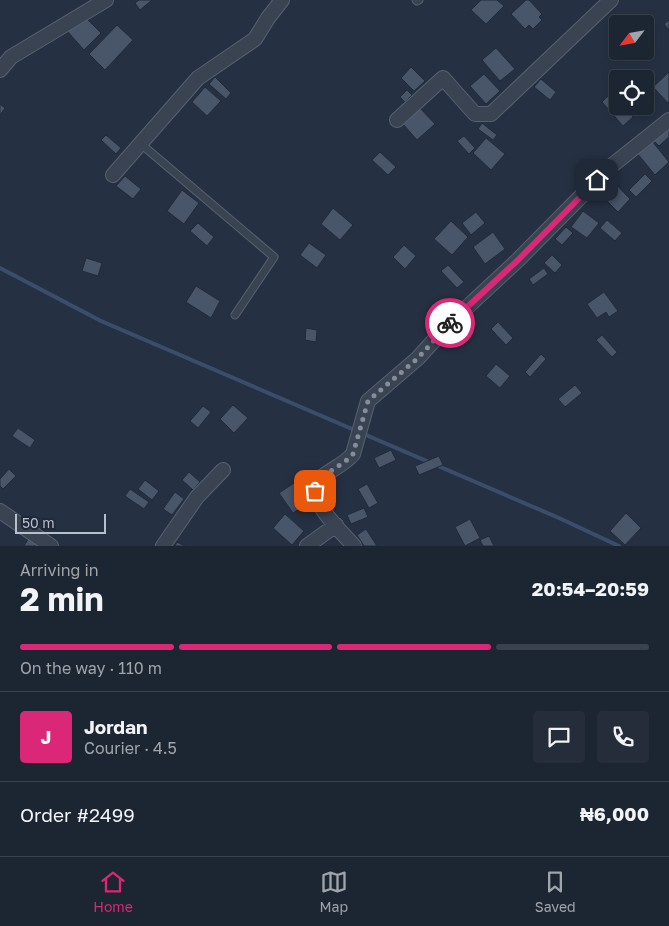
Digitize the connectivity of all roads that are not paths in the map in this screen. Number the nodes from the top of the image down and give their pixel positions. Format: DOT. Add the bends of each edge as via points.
graph roads {
  1 [pos="106,0"];
  2 [pos="282,0"];
  3 [pos="611,0"];
  4 [pos="0,70"];
  5 [pos="397,120"];
  6 [pos="669,120"];
  7 [pos="141,144"];
  8 [pos="113,176"];
  9 [pos="235,315"];
  10 [pos="223,470"];
  11 [pos="0,511"];
  12 [pos="336,525"];
  13 [pos="51,546"];
  14 [pos="163,546"];
  15 [pos="308,546"];
  16 [pos="354,546"];
  1 -- 4 [label="street" via="11,57"];
  2 -- 7 [label="street" via="255,39 198,78"];
  3 -- 5 [label="street" via="491,114 475,114 443,78"];
  6 -- 12 [label="street" via="610,167 418,358 368,401 353,454 317,482 315,491 319,505"];
  7 -- 8 [label="street"];
  7 -- 9 [label="lane" via="274,257"];
  10 -- 14 [label="street" via="197,496"];
  11 -- 13 [label="street"];
  12 -- 15 [label="street"];
  12 -- 16 [label="street"];
}
